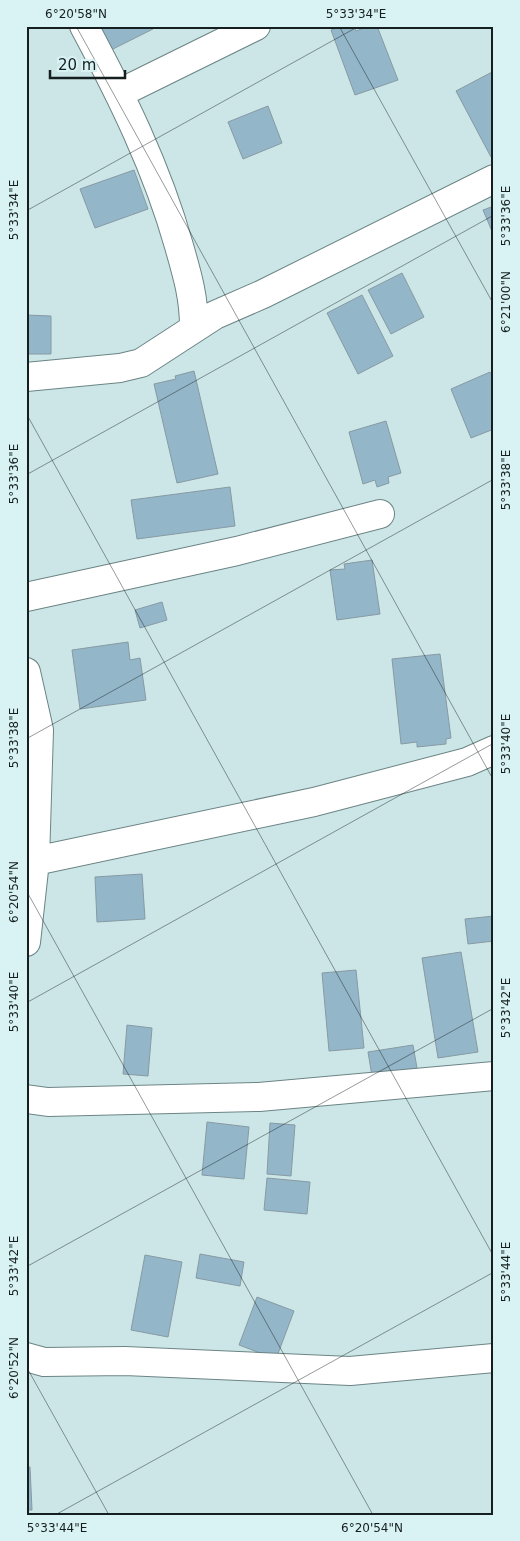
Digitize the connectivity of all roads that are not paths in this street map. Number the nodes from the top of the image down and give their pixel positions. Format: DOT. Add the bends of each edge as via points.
graph roads {
  1 [pos="84,26"];
  2 [pos="256,26"];
  3 [pos="120,93"];
  4 [pos="494,179"];
  5 [pos="194,327"];
  6 [pos="26,377"];
  7 [pos="380,514"];
  8 [pos="26,597"];
  9 [pos="26,672"];
  10 [pos="494,750"];
  11 [pos="34,861"];
  12 [pos="26,942"];
  13 [pos="494,1076"];
  14 [pos="26,1099"];
  15 [pos="26,1357"];
  16 [pos="494,1358"];
  1 -- 3 [label="street"];
  2 -- 3 [label="street"];
  3 -- 5 [label="street" via="166,201 194,299"];
  4 -- 5 [label="street"];
  5 -- 6 [label="street" via="141,363"];
  7 -- 8 [label="street" via="238,551"];
  9 -- 11 [label="street" via="39,730"];
  10 -- 11 [label="street" via="467,762 314,802"];
  11 -- 12 [label="street"];
  13 -- 14 [label="street" via="260,1097 48,1102"];
  15 -- 16 [label="street" via="44,1362 125,1361 350,1371"];
}
